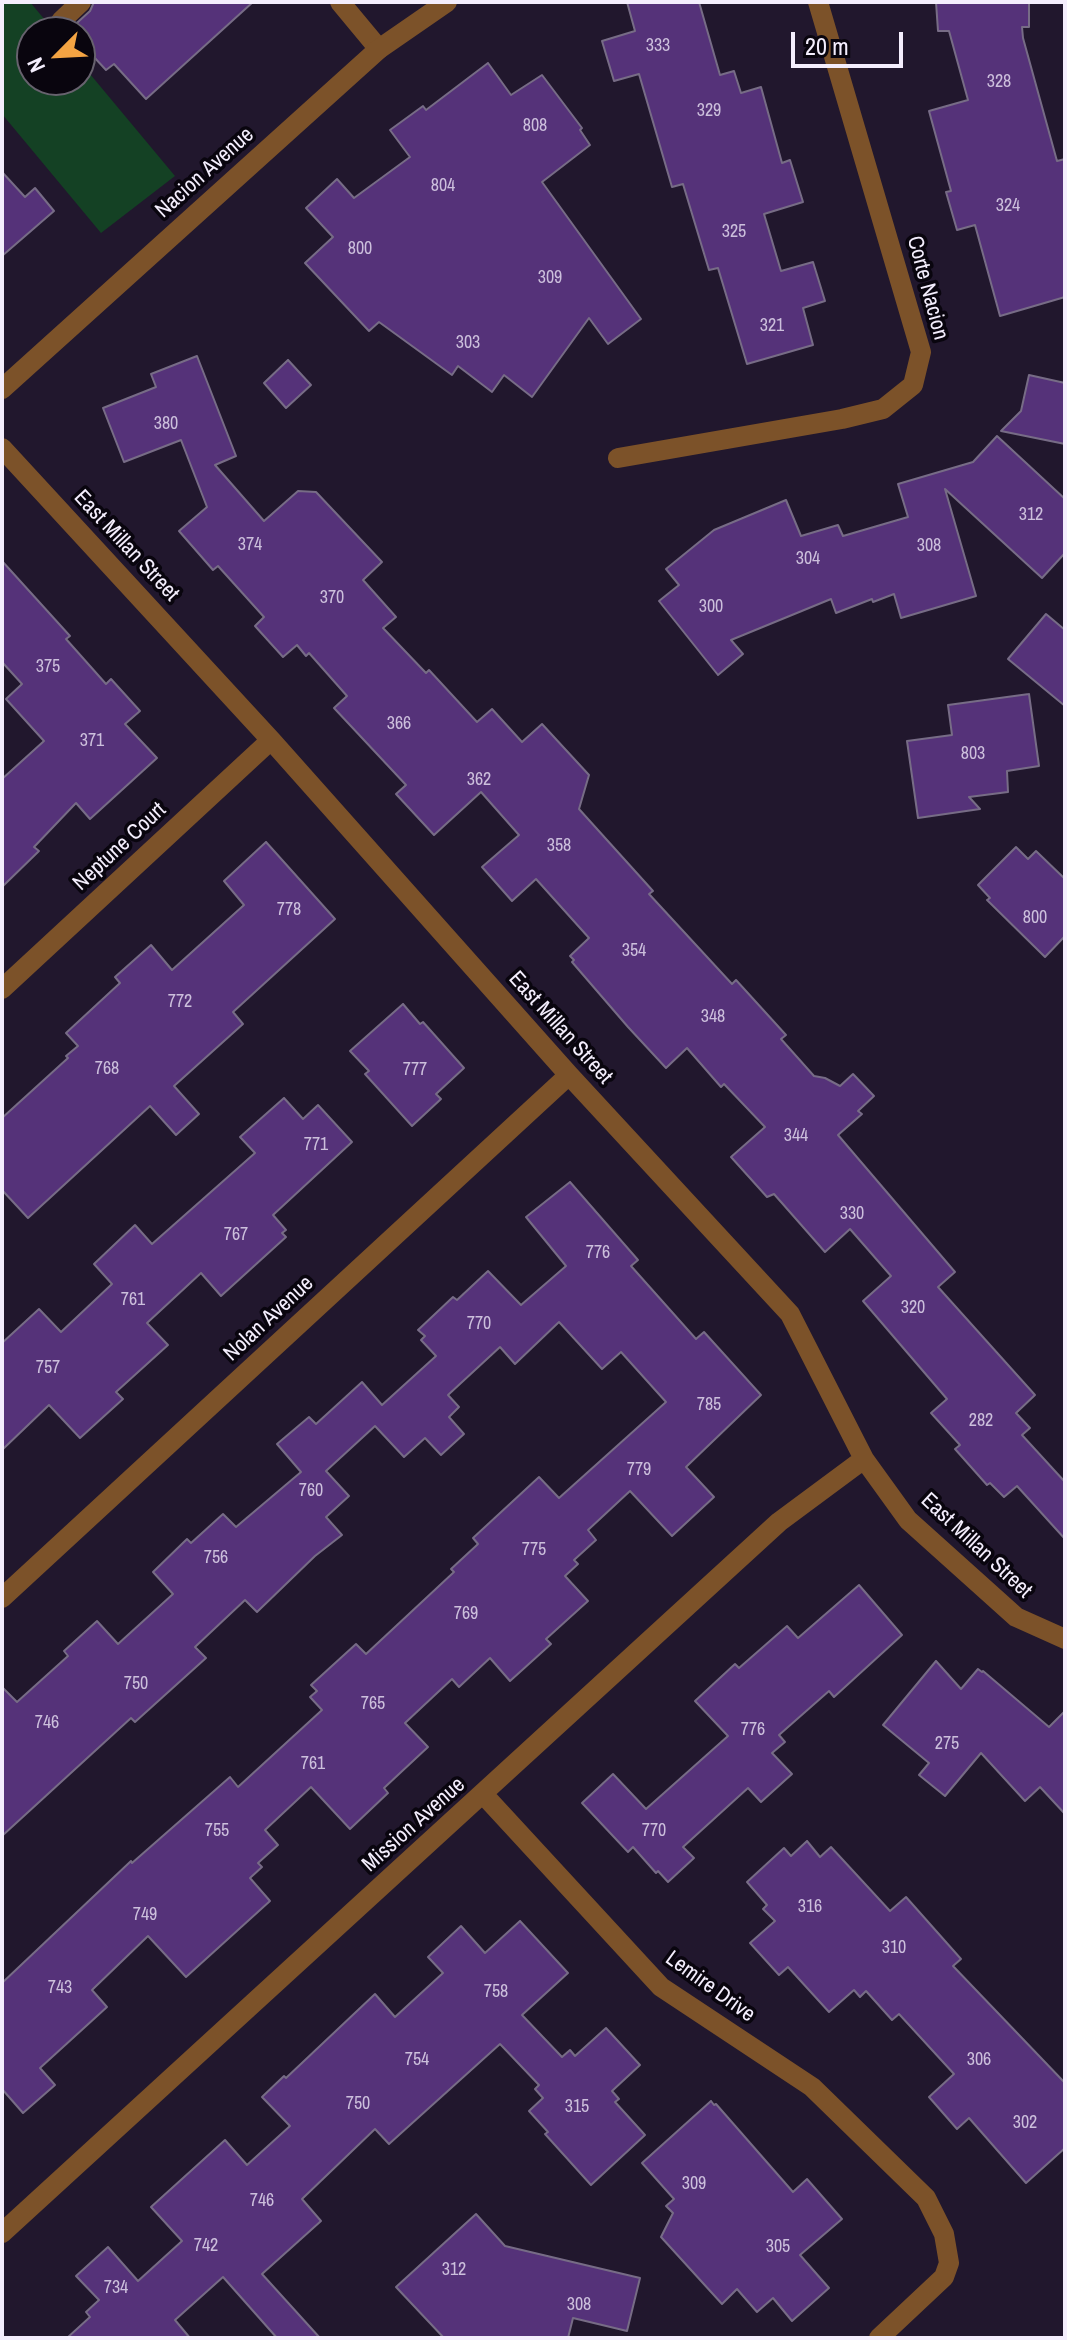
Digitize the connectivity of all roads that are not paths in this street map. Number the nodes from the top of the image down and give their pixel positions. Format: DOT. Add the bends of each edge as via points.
graph roads {
  1 [pos="81,2"];
  2 [pos="340,2"];
  3 [pos="447,2"];
  4 [pos="818,2"];
  5 [pos="66,16"];
  6 [pos="379,49"];
  7 [pos="2,389"];
  8 [pos="2,448"];
  9 [pos="618,458"];
  10 [pos="271,740"];
  11 [pos="2,989"];
  12 [pos="569,1075"];
  13 [pos="864,1459"];
  14 [pos="2,1598"];
  15 [pos="1065,1639"];
  16 [pos="483,1794"];
  17 [pos="2,2233"];
  18 [pos="879,2338"];
  1 -- 5 [label="street"];
  2 -- 6 [label="street"];
  3 -- 6 [label="street, Nacion Avenue"];
  4 -- 9 [label="street, Corte Nacion" via="921,352 913,385 883,409"];
  6 -- 7 [label="street, Nacion Avenue"];
  8 -- 10 [label="street, East Millan Street"];
  10 -- 11 [label="street, Neptune Court"];
  10 -- 12 [label="street, East Millan Street"];
  12 -- 13 [label="street, East Millan Street" via="790,1314"];
  12 -- 14 [label="street, Nolan Avenue"];
  13 -- 15 [label="street, East Millan Street" via="908,1520 1016,1617"];
  13 -- 16 [label="street, Mission Avenue" via="779,1522"];
  16 -- 17 [label="street, Mission Avenue"];
  16 -- 18 [label="street, Lemire Drive" via="661,1987 812,2087 926,2198 944,2234 949,2263 944,2277"];
}
